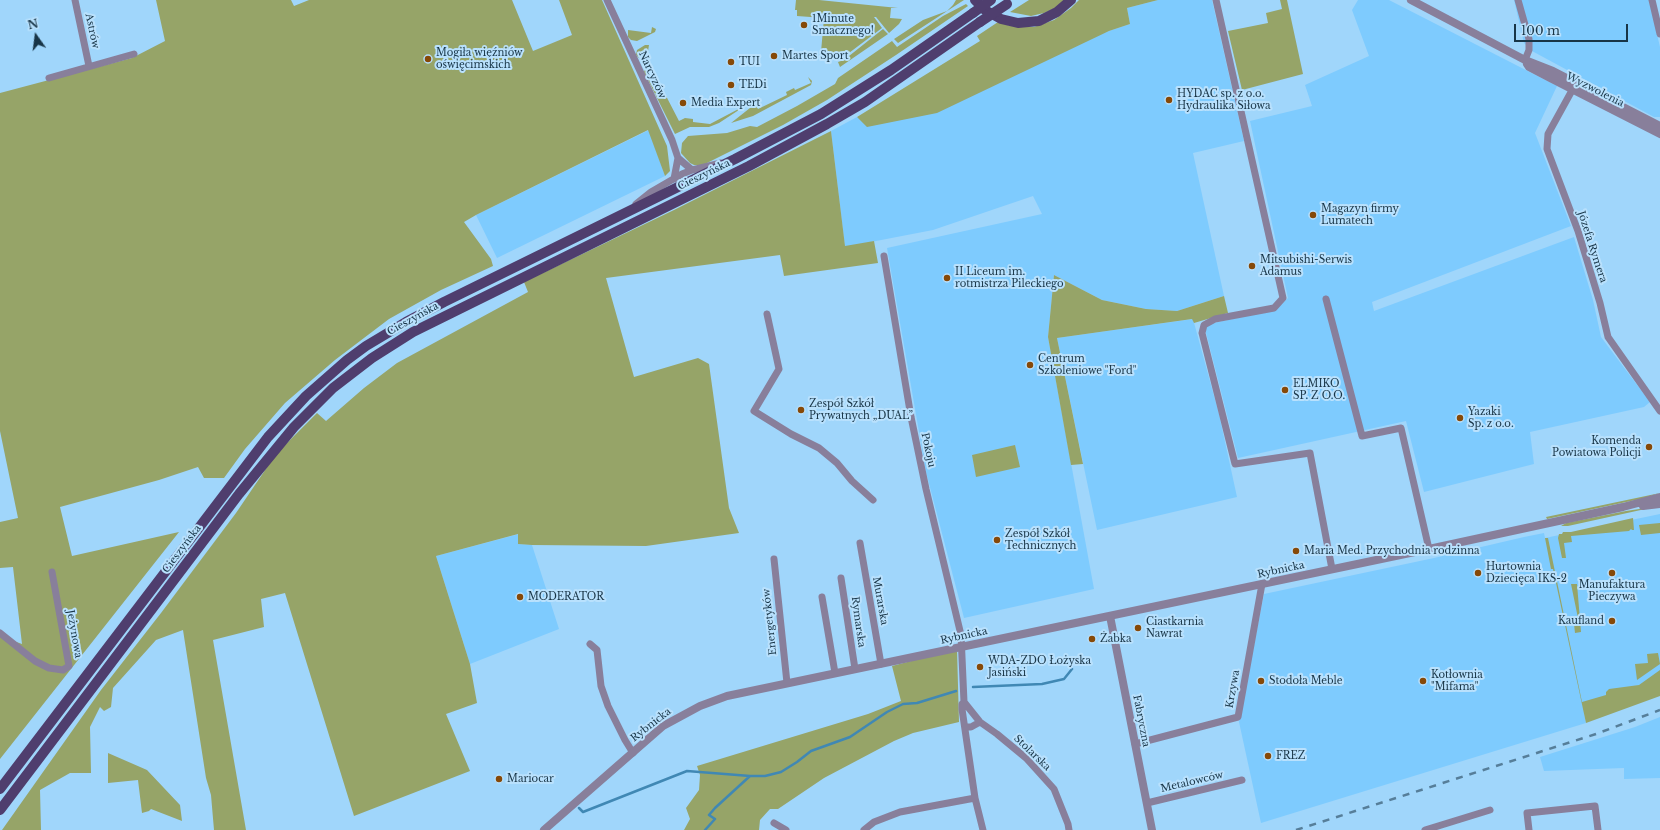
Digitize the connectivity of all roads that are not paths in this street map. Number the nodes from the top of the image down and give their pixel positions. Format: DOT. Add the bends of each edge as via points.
graph roads {
  1 [pos="75,0"];
  2 [pos="607,0"];
  3 [pos="975,0"];
  4 [pos="983,0"];
  5 [pos="991,0"];
  6 [pos="1071,0"];
  7 [pos="1216,0"];
  8 [pos="1410,0"];
  9 [pos="1518,0"];
  10 [pos="1652,0"];
  11 [pos="1010,2"];
  12 [pos="973,13"];
  13 [pos="1660,34"];
  14 [pos="134,54"];
  15 [pos="1525,60"];
  16 [pos="89,66"];
  17 [pos="49,78"];
  18 [pos="1574,86"];
  19 [pos="1660,126"];
  20 [pos="1660,134"];
  21 [pos="678,158"];
  22 [pos="734,159"];
  23 [pos="692,170"];
  24 [pos="674,179"];
  25 [pos="630,210"];
  26 [pos="884,256"];
  27 [pos="1326,299"];
  28 [pos="767,314"];
  29 [pos="1660,411"];
  30 [pos="1660,498"];
  31 [pos="872,500"];
  32 [pos="1660,504"];
  33 [pos="1623,507"];
  34 [pos="860,543"];
  35 [pos="1429,549"];
  36 [pos="774,559"];
  37 [pos="1332,569"];
  38 [pos="52,572"];
  39 [pos="841,578"];
  40 [pos="1262,584"];
  41 [pos="822,597"];
  42 [pos="1110,616"];
  43 [pos="0,633"];
  44 [pos="590,644"];
  45 [pos="962,647"];
  46 [pos="881,664"];
  47 [pos="855,669"];
  48 [pos="835,673"];
  49 [pos="787,684"];
  50 [pos="964,702"];
  51 [pos="980,722"];
  52 [pos="965,727"];
  53 [pos="1135,744"];
  54 [pos="633,752"];
  55 [pos="1242,780"];
  56 [pos="0,789"];
  57 [pos="975,798"];
  58 [pos="1147,803"];
  59 [pos="0,810"];
  60 [pos="1490,810"];
  61 [pos="774,823"];
  62 [pos="544,830"];
  63 [pos="786,830"];
  64 [pos="864,830"];
  65 [pos="983,830"];
  66 [pos="1069,830"];
  67 [pos="1152,830"];
  68 [pos="1425,830"];
  69 [pos="1529,830"];
  70 [pos="1598,830"];
  1 -- 16 [label="street, Astrów"];
  2 -- 21 [label="street, Narcyzów"];
  3 -- 6 [label="main road" via="985,10 1001,19 1018,23 1038,21 1057,12"];
  4 -- 12 [label="main road, bridge"];
  5 -- 12 [label="main road, Cieszyńska, bridge"];
  7 -- 37 [label="street" via="1283,298 1274,308 1214,319 1204,325 1202,333 1235,464 1310,453"];
  8 -- 15 [label="street, Wyzwolenia"];
  9 -- 15 [label="street" via="1529,39 1529,50"];
  10 -- 13 [label="street"];
  11 -- 59 [label="main road, Cieszyńska, bridge" via="865,102 827,124 749,166 413,332 372,358 333,388 294,427 239,494"];
  12 -- 22 [label="main road, Cieszyńska" via="891,70 821,114"];
  14 -- 16 [label="street, Astrów"];
  15 -- 18 [label="street, Wyzwolenia" via="1529,66"];
  16 -- 17 [label="street, Astrów"];
  18 -- 19 [label="street, Wyzwolenia"];
  18 -- 20 [label="street, Wyzwolenia"];
  18 -- 29 [label="street, Józefa Rymera" via="1548,134 1547,149 1578,231 1608,337"];
  21 -- 23 [label="street"];
  21 -- 24 [label="street, Narcyzów"];
  22 -- 23 [label="street"];
  22 -- 25 [label="main road, Cieszyńska"];
  23 -- 24 [label="street"];
  24 -- 25 [label="street" via="651,192"];
  25 -- 56 [label="main road, Cieszyńska" via="406,322 366,346 320,383 268,437"];
  26 -- 45 [label="street, Pokoju" via="911,416"];
  27 -- 35 [label="street" via="1362,436 1401,428"];
  28 -- 31 [label="street" via="779,369 754,411 819,448"];
  30 -- 33 [label="street, Rybnicka"];
  32 -- 33 [label="street, Rybnicka"];
  33 -- 35 [label="street, Rybnicka"];
  34 -- 46 [label="street, Murarska"];
  35 -- 37 [label="street, Rybnicka"];
  36 -- 49 [label="street, Energetyków"];
  37 -- 40 [label="street, Rybnicka"];
  38 -- 43 [label="street, Jeżynowa" via="69,666 63,670 49,668 35,661"];
  39 -- 47 [label="street, Rymarska"];
  40 -- 42 [label="street, Rybnicka"];
  40 -- 53 [label="street, Krzywa" via="1238,717"];
  41 -- 48 [label="street"];
  42 -- 45 [label="street, Rybnicka"];
  42 -- 53 [label="street, Fabryczna"];
  44 -- 54 [label="street" via="597,650 601,686 608,706"];
  45 -- 46 [label="street, Rybnicka"];
  45 -- 50 [label="street"];
  46 -- 47 [label="street, Rybnicka"];
  47 -- 48 [label="street, Rybnicka"];
  48 -- 49 [label="street, Rybnicka"];
  49 -- 54 [label="street, Rybnicka" via="727,696 700,706 663,726"];
  50 -- 51 [label="street, Stolarska"];
  50 -- 52 [label="street" via="962,709"];
  51 -- 52 [label="street"];
  51 -- 66 [label="street, Stolarska" via="1026,758 1054,789"];
  52 -- 57 [label="street"];
  53 -- 58 [label="street, Fabryczna"];
  54 -- 62 [label="street, Rybnicka"];
  55 -- 58 [label="street, Metalowców"];
  57 -- 64 [label="street" via="900,812 884,817"];
  57 -- 65 [label="street"];
  58 -- 67 [label="street, Fabryczna"];
  60 -- 68 [label="street"];
  61 -- 63 [label="street"];
  69 -- 70 [label="street" via="1527,813 1595,806"];
}
